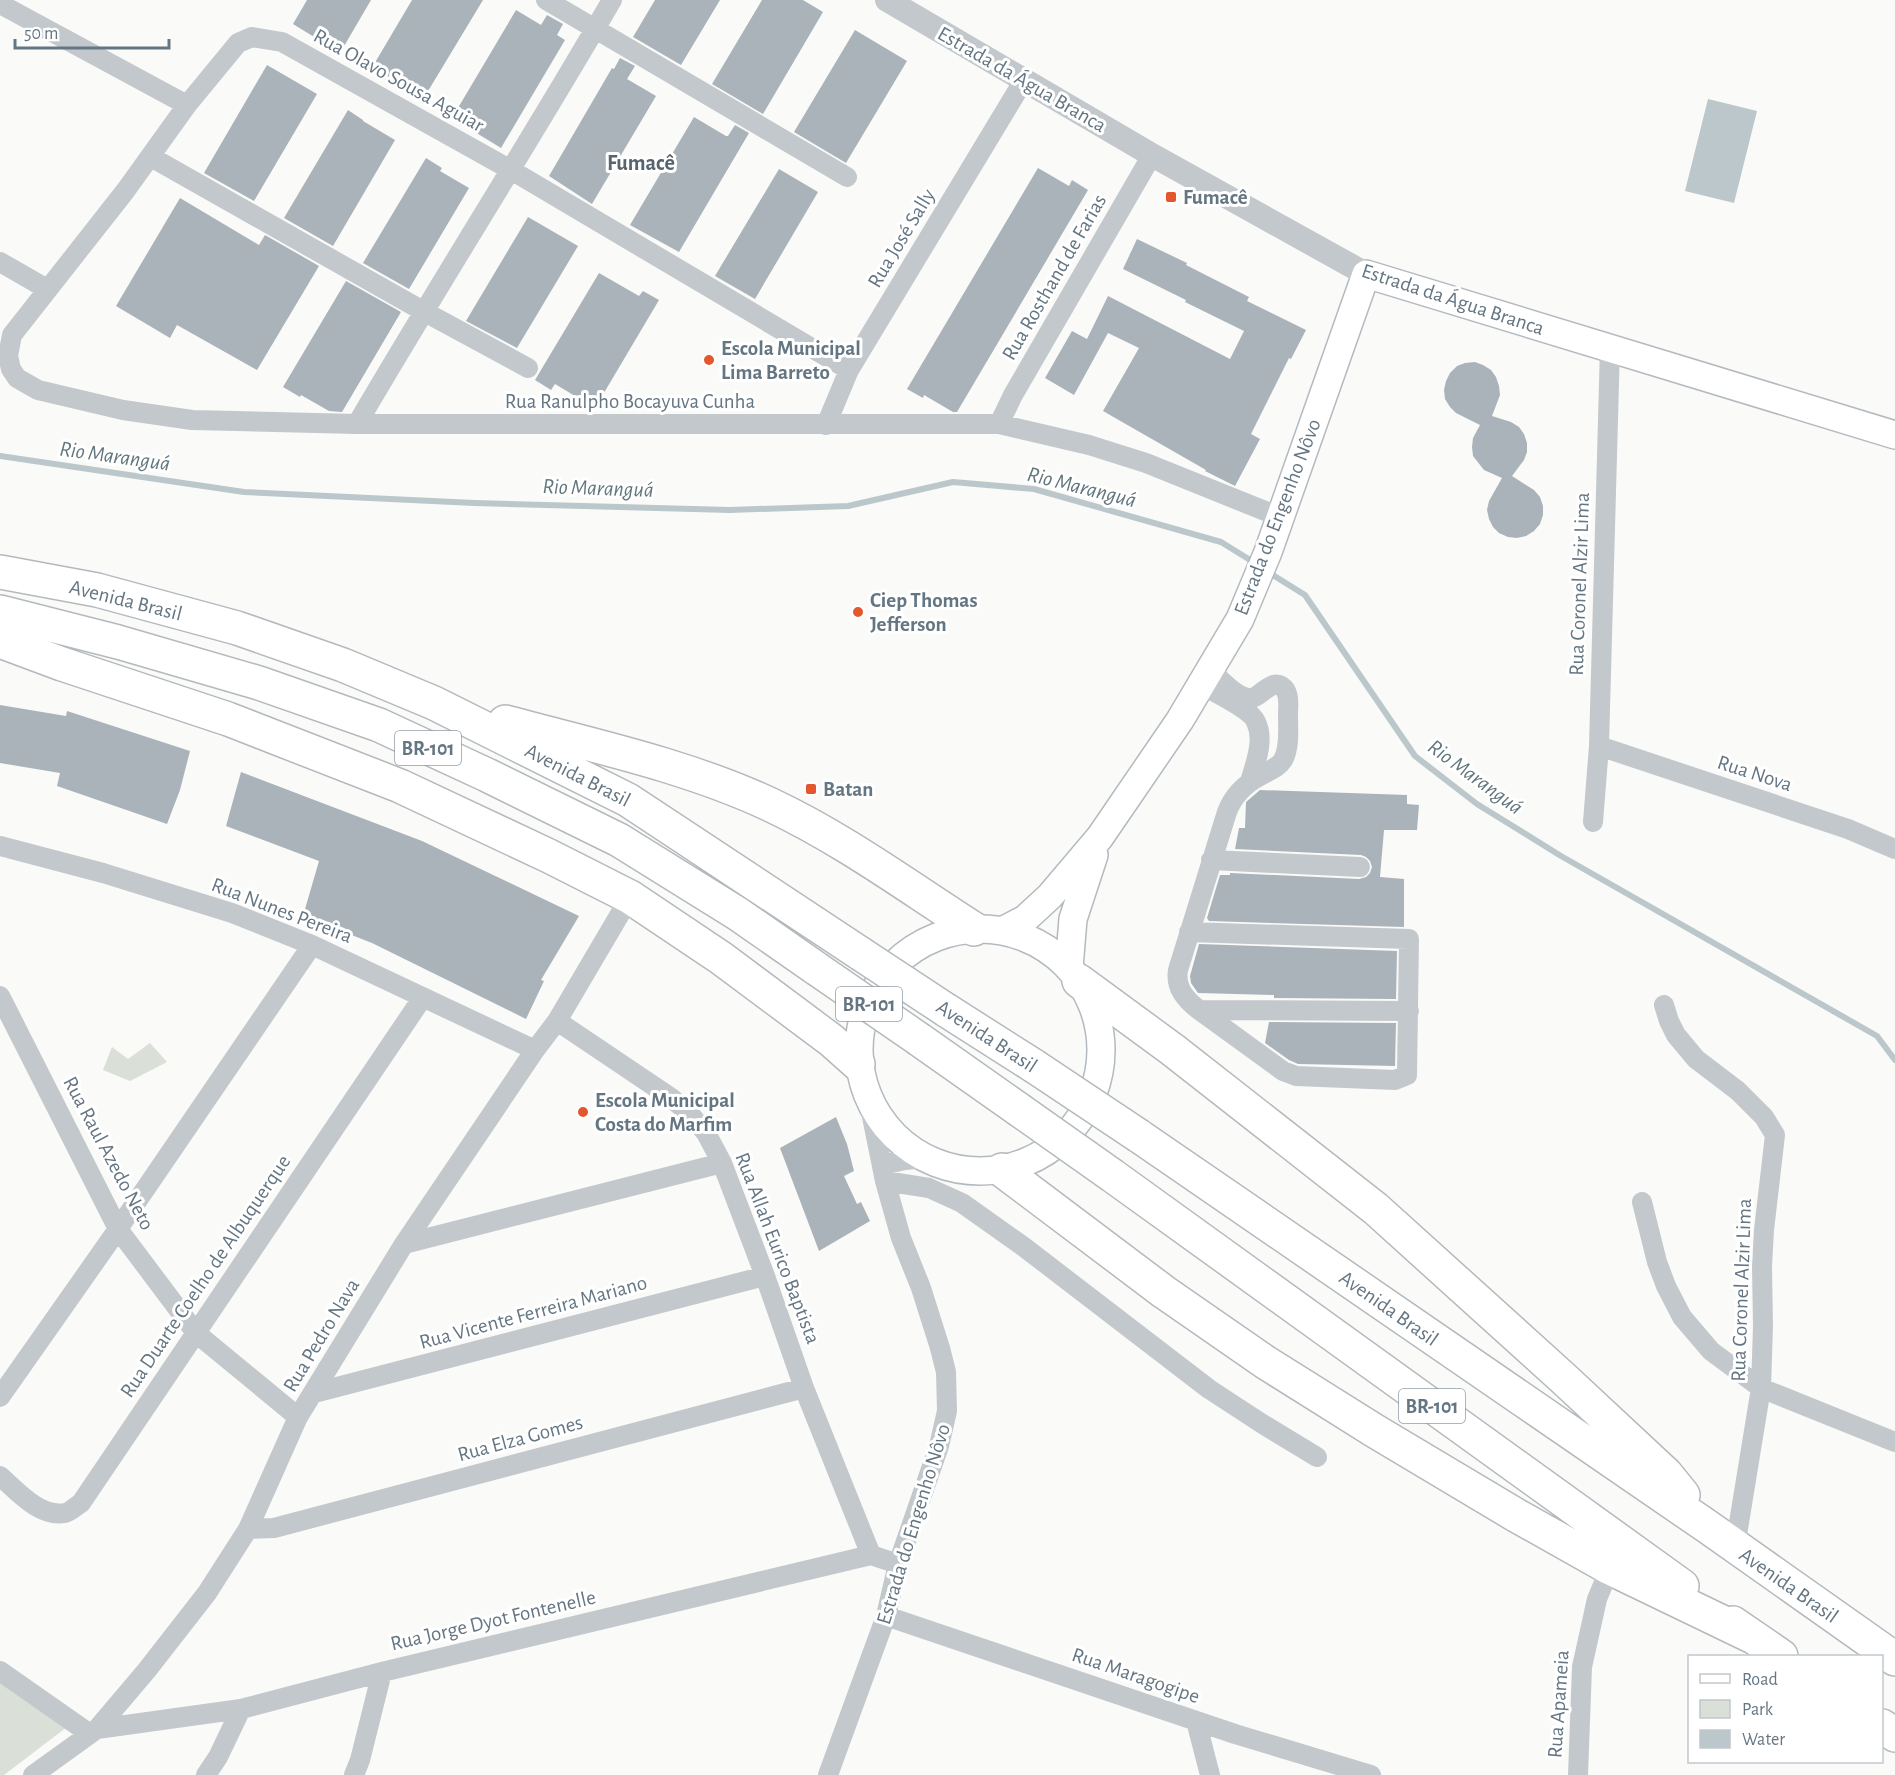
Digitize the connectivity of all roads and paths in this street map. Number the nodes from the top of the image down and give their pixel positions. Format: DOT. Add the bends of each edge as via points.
graph roads {
  1 [pos="546,0"];
  2 [pos="612,0"];
  3 [pos="887,0"];
  4 [pos="0,4"];
  5 [pos="595,29"];
  6 [pos="1024,80"];
  7 [pos="187,105"];
  8 [pos="1152,155"];
  9 [pos="150,157"];
  10 [pos="511,170"];
  11 [pos="847,177"];
  12 [pos="0,262"];
  13 [pos="1366,274"];
  14 [pos="47,289"];
  15 [pos="423,311"];
  16 [pos="12,334"];
  17 [pos="1610,347"];
  18 [pos="528,368"];
  19 [pos="849,370"];
  20 [pos="357,424"];
  21 [pos="999,424"];
  22 [pos="826,425"];
  23 [pos="1895,435"];
  24 [pos="1280,517"];
  25 [pos="0,572"];
  26 [pos="0,612"];
  27 [pos="0,641"];
  28 [pos="0,650"];
  29 [pos="62,664"];
  30 [pos="1206,678"];
  31 [pos="434,703"];
  32 [pos="1599,746"];
  33 [pos="1250,782"];
  34 [pos="1593,822"];
  35 [pos="1100,837"];
  36 [pos="0,846"];
  37 [pos="1895,849"];
  38 [pos="1211,860"];
  39 [pos="1360,867"];
  40 [pos="630,897"];
  41 [pos="988,930"];
  42 [pos="1189,932"];
  43 [pos="312,945"];
  44 [pos="1074,974"];
  45 [pos="0,996"];
  46 [pos="423,997"];
  47 [pos="1664,1005"];
  48 [pos="1199,1010"];
  49 [pos="1409,1011"];
  50 [pos="557,1021"];
  51 [pos="534,1050"];
  52 [pos="858,1064"];
  53 [pos="869,1102"];
  54 [pos="925,1158"];
  55 [pos="722,1163"];
  56 [pos="1002,1170"];
  57 [pos="884,1173"];
  58 [pos="1642,1202"];
  59 [pos="118,1229"];
  60 [pos="404,1244"];
  61 [pos="765,1276"];
  62 [pos="196,1332"];
  63 [pos="804,1388"];
  64 [pos="1761,1388"];
  65 [pos="314,1393"];
  66 [pos="0,1397"];
  67 [pos="298,1417"];
  68 [pos="1895,1442"];
  69 [pos="1317,1457"];
  70 [pos="0,1476"];
  71 [pos="1707,1527"];
  72 [pos="248,1529"];
  73 [pos="1735,1547"];
  74 [pos="871,1555"];
  75 [pos="898,1564"];
  76 [pos="1610,1568"];
  77 [pos="886,1616"];
  78 [pos="1751,1636"];
  79 [pos="1780,1655"];
  80 [pos="1895,1659"];
  81 [pos="0,1671"];
  82 [pos="382,1672"];
  83 [pos="241,1709"];
  84 [pos="1196,1721"];
  85 [pos="93,1731"];
  86 [pos="837,1747"];
  87 [pos="33,1775"];
  88 [pos="206,1775"];
  89 [pos="354,1775"];
  90 [pos="828,1775"];
  91 [pos="839,1775"];
  92 [pos="1210,1775"];
  93 [pos="1371,1775"];
  94 [pos="1578,1775"];
  1 -- 5 [label="street"];
  2 -- 5 [label="street"];
  3 -- 6 [label="street, Estrada da Água Branca"];
  4 -- 7 [label="street"];
  5 -- 10 [label="street"];
  5 -- 11 [label="street"];
  6 -- 8 [label="street, Estrada da Água Branca"];
  6 -- 19 [label="street, Rua José Sally"];
  7 -- 9 [label="street, Rua Olavo Sousa Aguiar"];
  7 -- 10 [label="street, Rua Olavo Sousa Aguiar" via="238,43 252,37 268,39 282,42"];
  8 -- 13 [label="street, Estrada da Água Branca"];
  8 -- 21 [label="street, Rua Rosthand de Farias"];
  9 -- 14 [label="street, Rua Olavo Sousa Aguiar"];
  9 -- 15 [label="street"];
  10 -- 15 [label="street"];
  10 -- 19 [label="street, Rua Olavo Sousa Aguiar"];
  12 -- 14 [label="street"];
  13 -- 17 [label="main road, Estrada da Água Branca"];
  13 -- 24 [label="main road, Estrada do Engenho Nôvo"];
  14 -- 16 [label="street, Rua Olavo Sousa Aguiar"];
  15 -- 18 [label="street"];
  15 -- 20 [label="street"];
  16 -- 20 [label="street, Rua Ranulpho Bocayuva Cunha" via="8,356 11,369 17,378 38,390 123,410 192,420"];
  17 -- 23 [label="main road, Estrada da Água Branca"];
  17 -- 32 [label="street, Rua Coronel Alzir Lima"];
  19 -- 22 [label="street, Rua José Sally"];
  20 -- 22 [label="street, Rua Ranulpho Bocayuva Cunha"];
  21 -- 22 [label="street, Rua Ranulpho Bocayuva Cunha"];
  21 -- 24 [label="street, Rua Ranulpho Bocayuva Cunha" via="1089,445"];
  24 -- 30 [label="main road, Estrada do Engenho Nôvo" via="1240,619"];
  25 -- 31 [label="highway, Avenida Brasil / BR-101" via="97,590 237,628 343,665"];
  26 -- 78 [label="highway, Avenida Brasil / BR-101, bridge" via="259,683 379,725 619,840 738,914 1113,1176"];
  27 -- 29 [label="highway"];
  28 -- 29 [label="highway"];
  29 -- 40 [label="highway" via="228,718 400,786"];
  30 -- 33 [label="street" via="1257,722 1258,752"];
  30 -- 33 [label="street" via="1248,698 1273,685 1285,689 1288,695 1284,758"];
  30 -- 35 [label="main road, Estrada do Engenho Nôvo"];
  31 -- 41 [label="highway" via="628,754 771,805"];
  31 -- 71 [label="highway, Avenida Brasil / BR-101, bridge" via="628,800 1139,1136"];
  32 -- 34 [label="street, Rua Coronel Alzir Lima"];
  32 -- 37 [label="street, Rua Nova" via="1848,829"];
  33 -- 38 [label="street" via="1231,801"];
  35 -- 41 [label="main road, Estrada do Engenho Nôvo" via="1025,919"];
  35 -- 44 [label="main road, Estrada do Engenho Nôvo" via="1073,918"];
  36 -- 43 [label="street, Rua Nunes Pereira" via="221,910"];
  38 -- 39 [label="street"];
  38 -- 42 [label="street"];
  40 -- 50 [label="street, Rua Pedro Nava"];
  40 -- 52 [label="highway" via="721,958"];
  41 -- 44 [label="main road" via="1027,938 1050,951"];
  41 -- 52 [label="main road" via="935,937 901,957 875,987 860,1024"];
  42 -- 48 [label="street" via="1177,976 1186,999"];
  42 -- 49 [label="street" via="1409,939"];
  43 -- 46 [label="street, Rua Nunes Pereira"];
  43 -- 59 [label="street"];
  44 -- 56 [label="main road" via="1094,1008 1101,1037 1100,1067 1093,1096 1078,1123 1057,1145 1031,1161"];
  44 -- 71 [label="highway" via="1376,1209 1666,1474"];
  45 -- 59 [label="street, Rua Raul Azedo Neto"];
  46 -- 51 [label="street, Rua Nunes Pereira"];
  46 -- 62 [label="street, Rua Duarte Coelho de Albuquerque"];
  47 -- 64 [label="street, Rua Coronel Alzir Lima" via="1676,1035 1696,1059 1738,1091 1764,1117 1775,1135 1762,1257"];
  48 -- 49 [label="street"];
  48 -- 49 [label="street" via="1283,1071 1296,1076 1395,1080 1407,1075"];
  50 -- 51 [label="street, Rua Pedro Nava"];
  50 -- 55 [label="street, Rua Allah Eurico Baptista" via="689,1113 706,1133"];
  51 -- 60 [label="street, Rua Pedro Nava"];
  52 -- 53 [label="main road"];
  53 -- 54 [label="main road" via="892,1135"];
  53 -- 57 [label="street, Estrada do Engenho Nôvo"];
  54 -- 56 [label="main road" via="963,1170"];
  54 -- 57 [label="street" via="905,1160"];
  55 -- 60 [label="street"];
  55 -- 61 [label="street, Rua Allah Eurico Baptista"];
  56 -- 76 [label="highway" via="1164,1292 1265,1362 1414,1455"];
  57 -- 69 [label="street" via="962,1203 1209,1389"];
  57 -- 75 [label="street, Estrada do Engenho Nôvo" via="901,1238 940,1348 947,1391 939,1446"];
  58 -- 64 [label="street" via="1657,1262 1682,1317 1711,1351"];
  59 -- 62 [label="street, Rua Raul Azedo Neto"];
  59 -- 66 [label="street"];
  60 -- 65 [label="street, Rua Pedro Nava"];
  61 -- 63 [label="street, Rua Allah Eurico Baptista"];
  61 -- 65 [label="street, Rua Vicente Ferreira Mariano"];
  62 -- 67 [label="street, Rua Raul Azedo Neto"];
  62 -- 70 [label="street, Rua Duarte Coelho de Albuquerque" via="81,1503 66,1513 52,1513 35,1505"];
  63 -- 72 [label="street, Rua Elza Gomes" via="274,1528"];
  63 -- 74 [label="street, Rua Allah Eurico Baptista"];
  64 -- 68 [label="street"];
  64 -- 73 [label="street, Rua Coronel Alzir Lima"];
  65 -- 67 [label="street, Rua Pedro Nava"];
  67 -- 72 [label="street, Rua Pedro Nava"];
  71 -- 73 [label="highway, Avenida Brasil / BR-101"];
  72 -- 85 [label="street, Rua Pedro Nava" via="207,1593"];
  73 -- 80 [label="highway, Avenida Brasil / BR-101"];
  74 -- 75 [label="street"];
  74 -- 82 [label="street, Rua Jorge Dyot Fontenelle"];
  75 -- 77 [label="street, Estrada do Engenho Nôvo"];
  76 -- 78 [label="highway"];
  76 -- 94 [label="street, Rua Apameia" via="1597,1599 1582,1667"];
  77 -- 84 [label="street, Rua Maragogipe"];
  77 -- 86 [label="street, Estrada do Engenho Nôvo"];
  78 -- 79 [label="highway, Avenida Brasil / BR-101"];
  81 -- 85 [label="street"];
  82 -- 83 [label="street, Rua Jorge Dyot Fontenelle"];
  82 -- 89 [label="street"];
  83 -- 85 [label="street, Rua Jorge Dyot Fontenelle"];
  83 -- 88 [label="street"];
  84 -- 92 [label="street"];
  84 -- 93 [label="street, Rua Maragogipe"];
  85 -- 87 [label="street, Rua Pedro Nava"];
  86 -- 90 [label="street, Estrada do Engenho Nôvo"];
  86 -- 91 [label="street"];
}
